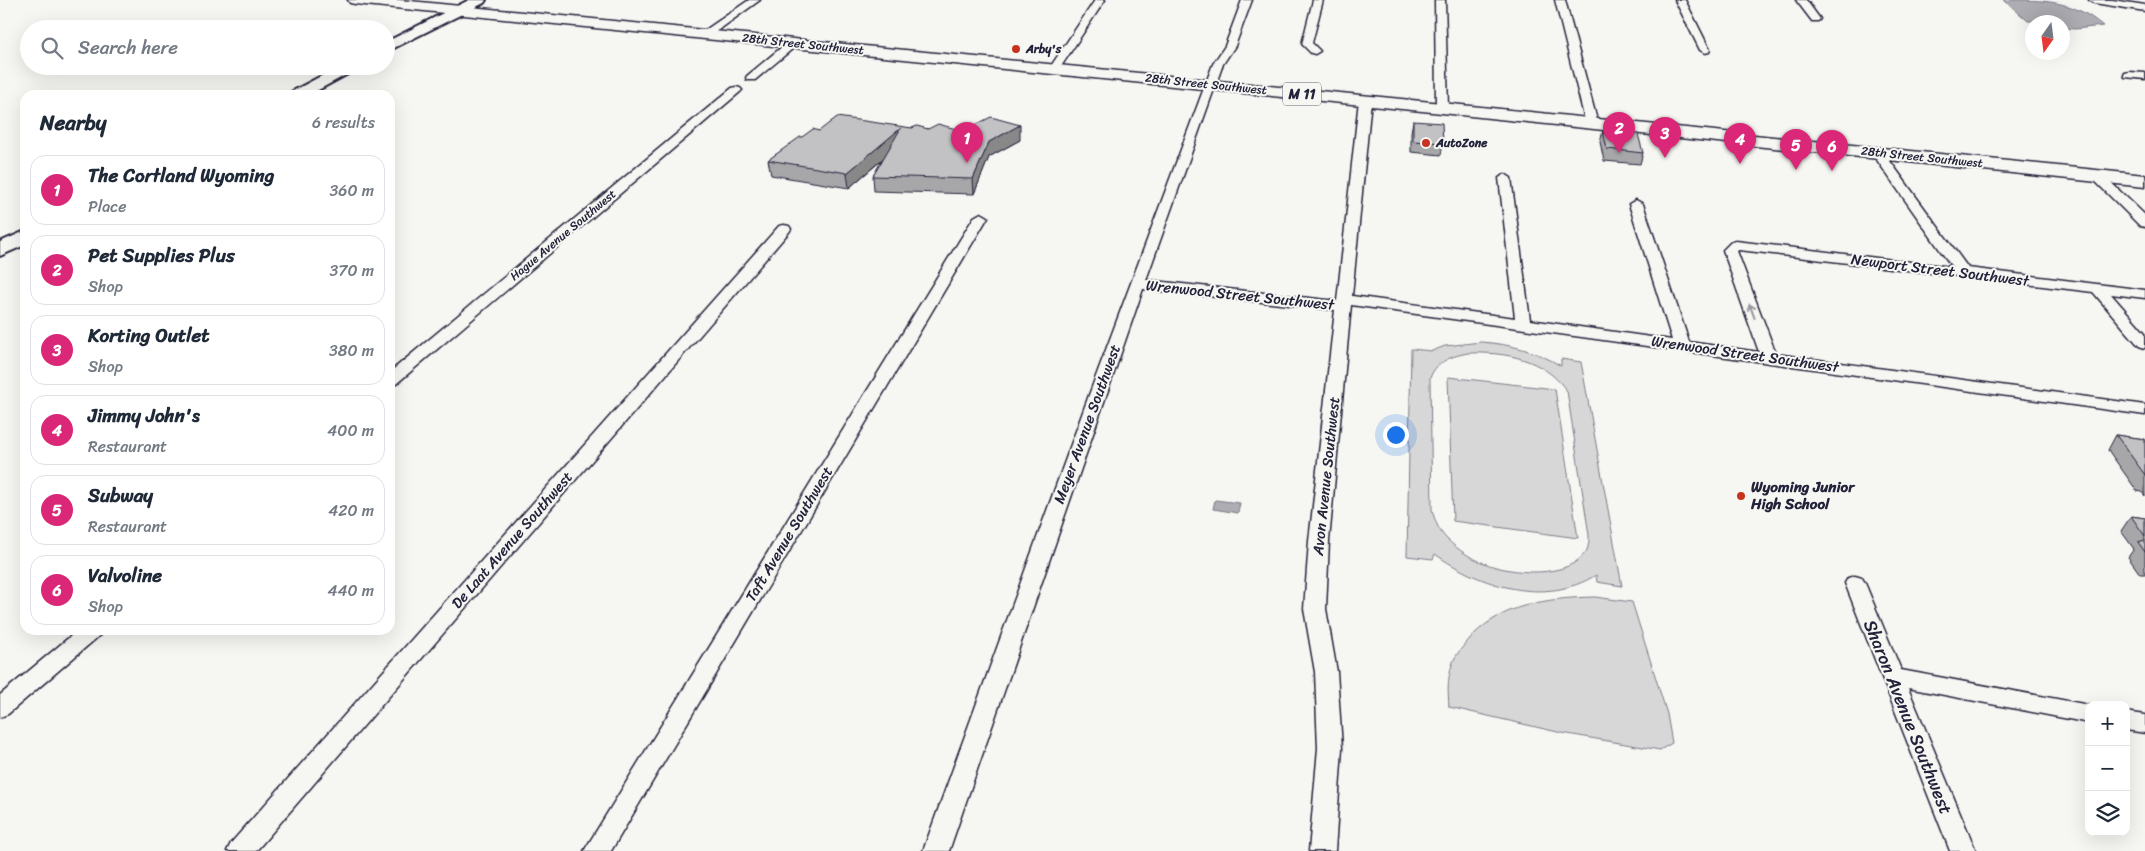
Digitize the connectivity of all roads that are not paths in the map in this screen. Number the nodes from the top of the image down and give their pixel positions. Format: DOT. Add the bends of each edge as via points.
graph roads {
  1 [pos="355,0"];
  2 [pos="479,0"];
  3 [pos="755,0"];
  4 [pos="1100,0"];
  5 [pos="1247,0"];
  6 [pos="1318,0"];
  7 [pos="1440,0"];
  8 [pos="1560,0"];
  9 [pos="1680,0"];
  10 [pos="1801,0"];
  11 [pos="2094,0"];
  12 [pos="2145,8"];
  13 [pos="459,10"];
  14 [pos="1815,19"];
  15 [pos="705,35"];
  16 [pos="395,43"];
  17 [pos="793,43"];
  18 [pos="1705,50"];
  19 [pos="1315,51"];
  20 [pos="1054,69"];
  21 [pos="335,75"];
  22 [pos="2129,75"];
  23 [pos="2145,76"];
  24 [pos="751,78"];
  25 [pos="1211,85"];
  26 [pos="306,90"];
  27 [pos="736,90"];
  28 [pos="1365,100"];
  29 [pos="1442,108"];
  30 [pos="1592,124"];
  31 [pos="1878,153"];
  32 [pos="2097,176"];
  33 [pos="1505,178"];
  34 [pos="2145,181"];
  35 [pos="1636,204"];
  36 [pos="981,217"];
  37 [pos="2145,223"];
  38 [pos="784,230"];
  39 [pos="20,240"];
  40 [pos="0,250"];
  41 [pos="1964,273"];
  42 [pos="1138,284"];
  43 [pos="2098,289"];
  44 [pos="2145,294"];
  45 [pos="1344,302"];
  46 [pos="1523,323"];
  47 [pos="2145,344"];
  48 [pos="1682,345"];
  49 [pos="1768,357"];
  50 [pos="395,376"];
  51 [pos="2145,410"];
  52 [pos="1855,583"];
  53 [pos="86,635"];
  54 [pos="1891,676"];
  55 [pos="0,708"];
  56 [pos="2085,713"];
  57 [pos="2130,722"];
  58 [pos="2145,724"];
  59 [pos="240,851"];
  60 [pos="597,851"];
  61 [pos="936,851"];
  62 [pos="1322,851"];
  63 [pos="1963,851"];
  1 -- 13 [label="main road, 28th Street Southwest / M 11"];
  2 -- 13 [label="street"];
  3 -- 15 [label="street"];
  4 -- 20 [label="street"];
  5 -- 25 [label="street, Meyer Avenue Southwest"];
  6 -- 19 [label="street" via="1307,44"];
  7 -- 29 [label="street"];
  8 -- 30 [label="street"];
  9 -- 18 [label="street"];
  10 -- 14 [label="street"];
  11 -- 12 [label="street"];
  13 -- 15 [label="main road, 28th Street Southwest / M 11"];
  13 -- 16 [label="street"];
  15 -- 17 [label="main road, 28th Street Southwest / M 11"];
  17 -- 20 [label="main road, 28th Street Southwest / M 11"];
  17 -- 24 [label="street"];
  20 -- 25 [label="main road, 28th Street Southwest / M 11"];
  21 -- 26 [label="street"];
  22 -- 23 [label="street"];
  25 -- 28 [label="main road, 28th Street Southwest / M 11"];
  25 -- 42 [label="street, Meyer Avenue Southwest"];
  27 -- 50 [label="street, Hague Avenue Southwest"];
  28 -- 29 [label="main road, 28th Street Southwest / M 11"];
  28 -- 45 [label="street, Avon Avenue Southwest"];
  29 -- 30 [label="main road, 28th Street Southwest / M 11"];
  30 -- 31 [label="main road, 28th Street Southwest / M 11"];
  31 -- 32 [label="main road, 28th Street Southwest / M 11"];
  31 -- 41 [label="street"];
  32 -- 34 [label="main road, 28th Street Southwest / M 11"];
  32 -- 37 [label="street"];
  33 -- 46 [label="street"];
  35 -- 48 [label="street"];
  36 -- 60 [label="street, Taft Avenue Southwest"];
  38 -- 59 [label="street, De Laat Avenue Southwest"];
  39 -- 40 [label="street"];
  41 -- 43 [label="street, Newport Street Southwest"];
  49 -- 41 [label="street, Newport Street Southwest, one-way" via="1730,250 1736,245"];
  42 -- 45 [label="street, Wrenwood Street Southwest"];
  42 -- 61 [label="street, Meyer Avenue Southwest"];
  43 -- 44 [label="street, Newport Street Southwest"];
  43 -- 47 [label="street"];
  45 -- 46 [label="street, Wrenwood Street Southwest"];
  45 -- 62 [label="street, Avon Avenue Southwest" via="1314,609 1326,672 1330,748"];
  46 -- 48 [label="street, Wrenwood Street Southwest"];
  48 -- 49 [label="street, Wrenwood Street Southwest"];
  49 -- 51 [label="street, Wrenwood Street Southwest"];
  52 -- 54 [label="street, Sharon Avenue Southwest"];
  53 -- 55 [label="street"];
  54 -- 56 [label="street"];
  54 -- 63 [label="street, Sharon Avenue Southwest"];
  57 -- 58 [label="street"];
}
